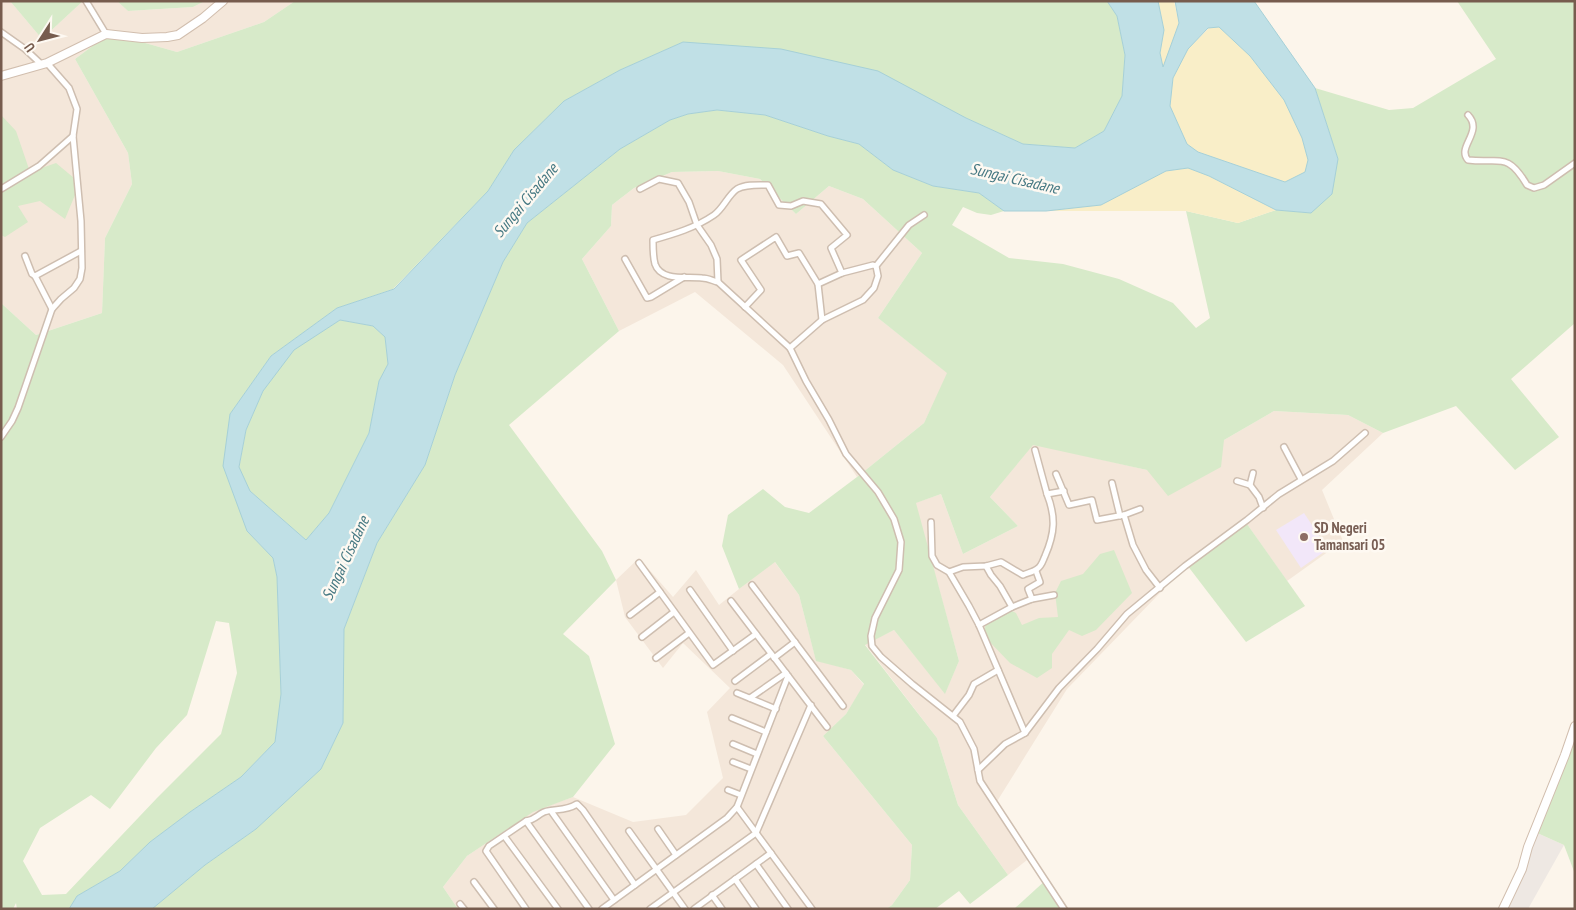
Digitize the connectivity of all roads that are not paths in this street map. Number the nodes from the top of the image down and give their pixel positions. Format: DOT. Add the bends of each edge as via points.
graph roads {
  1 [pos="86,1"];
  2 [pos="223,1"];
  3 [pos="1,32"];
  4 [pos="106,34"];
  5 [pos="44,64"];
  6 [pos="1,76"];
  7 [pos="1468,115"];
  8 [pos="73,136"];
  9 [pos="1575,163"];
  10 [pos="1,189"];
  11 [pos="640,189"];
  12 [pos="924,215"];
  13 [pos="696,225"];
  14 [pos="81,251"];
  15 [pos="25,256"];
  16 [pos="626,259"];
  17 [pos="876,266"];
  18 [pos="842,273"];
  19 [pos="35,276"];
  20 [pos="684,277"];
  21 [pos="718,282"];
  22 [pos="818,284"];
  23 [pos="745,307"];
  24 [pos="52,309"];
  25 [pos="822,320"];
  26 [pos="790,348"];
  27 [pos="1365,433"];
  28 [pos="1,437"];
  29 [pos="1284,447"];
  30 [pos="1035,450"];
  31 [pos="1254,473"];
  32 [pos="1056,474"];
  33 [pos="1302,479"];
  34 [pos="1237,481"];
  35 [pos="1112,483"];
  36 [pos="1250,485"];
  37 [pos="1064,491"];
  38 [pos="1047,494"];
  39 [pos="1263,508"];
  40 [pos="1140,509"];
  41 [pos="1122,515"];
  42 [pos="931,522"];
  43 [pos="639,562"];
  44 [pos="986,566"];
  45 [pos="1036,570"];
  46 [pos="949,572"];
  47 [pos="752,585"];
  48 [pos="1160,588"];
  49 [pos="690,590"];
  50 [pos="660,592"];
  51 [pos="1054,595"];
  52 [pos="1032,598"];
  53 [pos="731,601"];
  54 [pos="1012,607"];
  55 [pos="674,612"];
  56 [pos="630,615"];
  57 [pos="979,625"];
  58 [pos="689,633"];
  59 [pos="756,634"];
  60 [pos="642,637"];
  61 [pos="795,642"];
  62 [pos="733,651"];
  63 [pos="773,656"];
  64 [pos="656,658"];
  65 [pos="998,670"];
  66 [pos="787,675"];
  67 [pos="735,681"];
  68 [pos="737,693"];
  69 [pos="750,698"];
  70 [pos="811,705"];
  71 [pos="843,706"];
  72 [pos="776,709"];
  73 [pos="953,716"];
  74 [pos="732,718"];
  75 [pos="1575,726"];
  76 [pos="828,727"];
  77 [pos="766,732"];
  78 [pos="1025,733"];
  79 [pos="733,744"];
  80 [pos="757,754"];
  81 [pos="733,762"];
  82 [pos="751,769"];
  83 [pos="978,770"];
  84 [pos="728,790"];
  85 [pos="741,795"];
  86 [pos="737,807"];
  87 [pos="551,811"];
  88 [pos="526,821"];
  89 [pos="658,829"];
  90 [pos="629,831"];
  91 [pos="756,833"];
  92 [pos="505,837"];
  93 [pos="771,853"];
  94 [pos="676,855"];
  95 [pos="756,864"];
  96 [pos="656,869"];
  97 [pos="735,879"];
  98 [pos="474,882"];
  99 [pos="635,885"];
  100 [pos="673,893"];
  101 [pos="712,895"];
  102 [pos="614,900"];
  103 [pos="494,909"];
  104 [pos="526,909"];
  105 [pos="558,909"];
  106 [pos="589,909"];
  107 [pos="602,909"];
  108 [pos="650,909"];
  109 [pos="685,909"];
  110 [pos="694,909"];
  111 [pos="722,909"];
  112 [pos="756,909"];
  113 [pos="788,909"];
  114 [pos="812,909"];
  115 [pos="1064,909"];
  116 [pos="1503,909"];
  1 -- 4 [label="street"];
  2 -- 4 [label="street" via="178,35 142,38"];
  3 -- 5 [label="street"];
  4 -- 5 [label="street"];
  5 -- 6 [label="street"];
  5 -- 8 [label="street" via="69,88 77,110"];
  7 -- 9 [label="street" via="1474,128 1464,152 1468,160 1501,160 1511,165 1527,185 1534,188 1544,185"];
  8 -- 10 [label="street" via="39,166"];
  8 -- 14 [label="street"];
  11 -- 13 [label="street" via="659,179 678,183"];
  12 -- 17 [label="street" via="909,225"];
  13 -- 18 [label="street" via="716,214 737,189 754,184 768,185 779,205 791,206 803,201 821,204 847,235 831,248"];
  13 -- 20 [label="street" via="652,240 658,269 667,275"];
  13 -- 21 [label="street" via="717,259"];
  14 -- 19 [label="street"];
  14 -- 24 [label="street" via="82,268 78,284"];
  15 -- 19 [label="street"];
  16 -- 20 [label="street" via="648,298"];
  17 -- 18 [label="street"];
  17 -- 25 [label="street" via="878,276 874,288 863,300"];
  18 -- 22 [label="street"];
  19 -- 24 [label="street"];
  20 -- 21 [label="street"];
  21 -- 23 [label="street"];
  22 -- 23 [label="street" via="799,253 787,256 776,237 742,260 761,290"];
  22 -- 25 [label="street"];
  23 -- 26 [label="street"];
  24 -- 28 [label="street" via="18,408"];
  25 -- 26 [label="street"];
  26 -- 73 [label="street" via="846,454 878,492 898,529 899,570 875,618 872,646 912,684"];
  27 -- 33 [label="street" via="1333,461"];
  29 -- 33 [label="street"];
  30 -- 38 [label="street"];
  31 -- 36 [label="street"];
  32 -- 37 [label="street"];
  33 -- 39 [label="street"];
  34 -- 36 [label="street"];
  35 -- 41 [label="street"];
  36 -- 39 [label="street"];
  37 -- 38 [label="street"];
  37 -- 41 [label="street" via="1069,505 1092,500 1097,520"];
  38 -- 45 [label="street" via="1052,507 1052,540 1041,566"];
  39 -- 48 [label="street"];
  40 -- 41 [label="street"];
  41 -- 48 [label="street" via="1146,570"];
  42 -- 46 [label="street" via="932,556 936,565"];
  43 -- 50 [label="street"];
  44 -- 45 [label="street" via="1001,562 1023,575"];
  44 -- 46 [label="street" via="963,567"];
  44 -- 54 [label="street"];
  45 -- 52 [label="street" via="1040,582 1028,589"];
  46 -- 57 [label="street"];
  47 -- 61 [label="street"];
  48 -- 78 [label="street" via="1127,614 1059,688"];
  49 -- 62 [label="street"];
  50 -- 55 [label="street"];
  50 -- 56 [label="street"];
  51 -- 52 [label="street"];
  52 -- 54 [label="street"];
  53 -- 59 [label="street"];
  54 -- 57 [label="street"];
  55 -- 58 [label="street"];
  55 -- 60 [label="street"];
  57 -- 65 [label="street"];
  58 -- 62 [label="street" via="713,665"];
  58 -- 64 [label="street"];
  59 -- 62 [label="street"];
  59 -- 63 [label="street"];
  61 -- 63 [label="street"];
  61 -- 71 [label="street"];
  63 -- 66 [label="street"];
  63 -- 67 [label="street"];
  65 -- 73 [label="street" via="974,684"];
  65 -- 78 [label="street"];
  66 -- 69 [label="street"];
  66 -- 70 [label="street"];
  66 -- 72 [label="street"];
  68 -- 69 [label="street"];
  69 -- 72 [label="street"];
  70 -- 76 [label="street"];
  70 -- 91 [label="street"];
  72 -- 77 [label="street"];
  73 -- 83 [label="street" via="960,722 974,749"];
  74 -- 77 [label="street"];
  75 -- 116 [label="street" via="1522,869"];
  77 -- 80 [label="street"];
  78 -- 83 [label="street" via="1005,744"];
  79 -- 80 [label="street"];
  80 -- 82 [label="street"];
  81 -- 82 [label="street"];
  82 -- 85 [label="street"];
  83 -- 115 [label="street" via="980,781"];
  84 -- 85 [label="street"];
  85 -- 86 [label="street"];
  86 -- 91 [label="street"];
  86 -- 94 [label="street"];
  87 -- 88 [label="street"];
  87 -- 99 [label="street" via="576,804 580,806"];
  87 -- 102 [label="street"];
  88 -- 92 [label="street"];
  88 -- 106 [label="street"];
  89 -- 94 [label="street"];
  90 -- 96 [label="street"];
  91 -- 93 [label="street"];
  91 -- 100 [label="street"];
  92 -- 104 [label="street" via="486,851"];
  92 -- 105 [label="street"];
  93 -- 95 [label="street"];
  93 -- 114 [label="street"];
  94 -- 96 [label="street"];
  95 -- 97 [label="street"];
  95 -- 113 [label="street"];
  96 -- 99 [label="street"];
  96 -- 100 [label="street"];
  97 -- 101 [label="street"];
  97 -- 112 [label="street"];
  98 -- 103 [label="street"];
  99 -- 102 [label="street"];
  100 -- 108 [label="street"];
  100 -- 109 [label="street"];
  101 -- 110 [label="street"];
  101 -- 111 [label="street"];
  102 -- 107 [label="street"];
}
